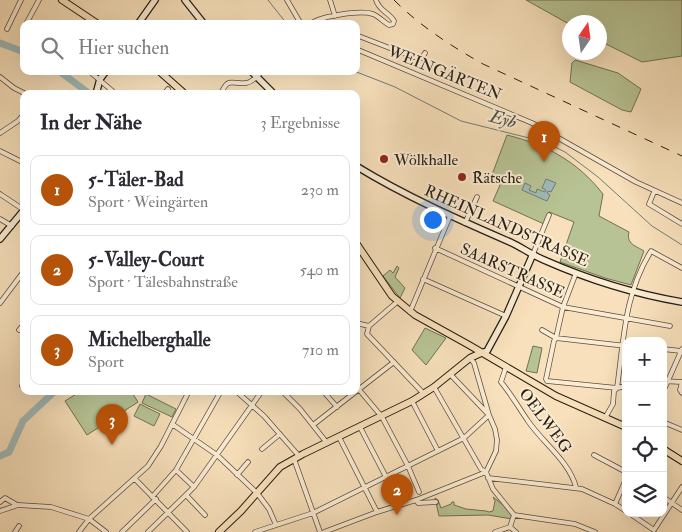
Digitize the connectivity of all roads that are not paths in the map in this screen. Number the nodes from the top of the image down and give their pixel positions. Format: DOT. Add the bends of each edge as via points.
graph roads {
  1 [pos="21,0"];
  2 [pos="39,0"];
  3 [pos="62,0"];
  4 [pos="155,0"];
  5 [pos="185,0"];
  6 [pos="287,0"];
  7 [pos="330,0"];
  8 [pos="376,0"];
  9 [pos="335,16"];
  10 [pos="28,20"];
  11 [pos="92,20"];
  12 [pos="141,20"];
  13 [pos="201,20"];
  14 [pos="299,20"];
  15 [pos="318,20"];
  16 [pos="6,29"];
  17 [pos="360,37"];
  18 [pos="360,51"];
  19 [pos="425,52"];
  20 [pos="94,75"];
  21 [pos="103,75"];
  22 [pos="163,75"];
  23 [pos="0,77"];
  24 [pos="256,77"];
  25 [pos="100,80"];
  26 [pos="97,90"];
  27 [pos="111,90"];
  28 [pos="180,90"];
  29 [pos="222,90"];
  30 [pos="270,90"];
  31 [pos="20,91"];
  32 [pos="20,119"];
  33 [pos="0,133"];
  34 [pos="0,151"];
  35 [pos="20,161"];
  36 [pos="360,168"];
  37 [pos="654,192"];
  38 [pos="0,194"];
  39 [pos="477,197"];
  40 [pos="682,203"];
  41 [pos="20,207"];
  42 [pos="20,215"];
  43 [pos="550,215"];
  44 [pos="450,216"];
  45 [pos="0,219"];
  46 [pos="465,223"];
  47 [pos="682,224"];
  48 [pos="12,226"];
  49 [pos="0,239"];
  50 [pos="435,248"];
  51 [pos="360,249"];
  52 [pos="533,254"];
  53 [pos="682,268"];
  54 [pos="576,273"];
  55 [pos="20,276"];
  56 [pos="423,279"];
  57 [pos="520,286"];
  58 [pos="632,290"];
  59 [pos="397,302"];
  60 [pos="682,302"];
  61 [pos="0,303"];
  62 [pos="563,306"];
  63 [pos="410,312"];
  64 [pos="506,316"];
  65 [pos="626,319"];
  66 [pos="360,324"];
  67 [pos="370,326"];
  68 [pos="670,326"];
  69 [pos="542,330"];
  70 [pos="625,337"];
  71 [pos="556,338"];
  72 [pos="622,346"];
  73 [pos="667,350"];
  74 [pos="682,350"];
  75 [pos="481,353"];
  76 [pos="470,358"];
  77 [pos="622,358"];
  78 [pos="394,362"];
  79 [pos="506,367"];
  80 [pos="450,374"];
  81 [pos="669,380"];
  82 [pos="682,382"];
  83 [pos="667,384"];
  84 [pos="360,387"];
  85 [pos="434,387"];
  86 [pos="622,387"];
  87 [pos="617,388"];
  88 [pos="360,390"];
  89 [pos="682,393"];
  90 [pos="424,394"];
  91 [pos="186,395"];
  92 [pos="219,395"];
  93 [pos="241,395"];
  94 [pos="259,395"];
  95 [pos="286,395"];
  96 [pos="326,395"];
  97 [pos="350,395"];
  98 [pos="412,401"];
  99 [pos="252,404"];
  100 [pos="337,407"];
  101 [pos="489,415"];
  102 [pos="382,417"];
  103 [pos="605,418"];
  104 [pos="172,424"];
  105 [pos="667,424"];
  106 [pos="313,425"];
  107 [pos="622,425"];
  108 [pos="360,427"];
  109 [pos="682,430"];
  110 [pos="280,434"];
  111 [pos="339,437"];
  112 [pos="195,438"];
  113 [pos="464,438"];
  114 [pos="327,443"];
  115 [pos="262,449"];
  116 [pos="438,451"];
  117 [pos="667,452"];
  118 [pos="217,455"];
  119 [pos="594,455"];
  120 [pos="297,458"];
  121 [pos="682,461"];
  122 [pos="248,462"];
  123 [pos="408,466"];
  124 [pos="176,470"];
  125 [pos="622,470"];
  126 [pos="486,472"];
  127 [pos="238,474"];
  128 [pos="386,477"];
  129 [pos="135,479"];
  130 [pos="489,480"];
  131 [pos="500,480"];
  132 [pos="194,487"];
  133 [pos="682,487"];
  134 [pos="364,488"];
  135 [pos="576,488"];
  136 [pos="622,488"];
  137 [pos="493,489"];
  138 [pos="419,492"];
  139 [pos="257,493"];
  140 [pos="186,495"];
  141 [pos="0,496"];
  142 [pos="5,498"];
  143 [pos="154,498"];
  144 [pos="416,500"];
  145 [pos="667,500"];
  146 [pos="0,502"];
  147 [pos="436,502"];
  148 [pos="671,502"];
  149 [pos="615,504"];
  150 [pos="20,505"];
  151 [pos="622,508"];
  152 [pos="667,509"];
  153 [pos="682,510"];
  154 [pos="0,511"];
  155 [pos="377,512"];
  156 [pos="168,513"];
  157 [pos="313,513"];
  158 [pos="205,515"];
  159 [pos="514,515"];
  160 [pos="635,517"];
  161 [pos="662,517"];
  162 [pos="89,520"];
  163 [pos="276,525"];
  164 [pos="19,526"];
  165 [pos="510,527"];
  166 [pos="260,531"];
  167 [pos="502,531"];
  168 [pos="15,532"];
  169 [pos="79,532"];
  170 [pos="106,532"];
  171 [pos="122,532"];
  172 [pos="149,532"];
  173 [pos="187,532"];
  174 [pos="219,532"];
  175 [pos="255,532"];
  176 [pos="320,532"];
  177 [pos="324,532"];
  178 [pos="494,532"];
  179 [pos="516,532"];
  180 [pos="595,532"];
  1 -- 16 [label="street"];
  2 -- 10 [label="street"];
  3 -- 11 [label="main road"];
  4 -- 12 [label="main road"];
  5 -- 13 [label="main road"];
  6 -- 14 [label="street"];
  7 -- 9 [label="street"];
  8 -- 9 [label="street" via="378,7 393,18 393,24 389,25 373,14"];
  9 -- 15 [label="street"];
  17 -- 19 [label="street, WEINGÄRTEN" via="413,57 422,58"];
  18 -- 37 [label="street, WEINGÄRTEN" via="532,123"];
  20 -- 25 [label="street"];
  21 -- 25 [label="main road"];
  22 -- 28 [label="main road"];
  23 -- 31 [label="street"];
  24 -- 29 [label="street" via="248,83 227,83"];
  24 -- 30 [label="main road"];
  25 -- 26 [label="main road"];
  25 -- 27 [label="street"];
  32 -- 33 [label="street"];
  34 -- 35 [label="street"];
  36 -- 44 [label="main road, RHEINLANDSTRASSE"];
  37 -- 40 [label="street, WEINGÄRTEN"];
  37 -- 47 [label="street" via="649,204"];
  38 -- 41 [label="street"];
  39 -- 46 [label="street"];
  42 -- 48 [label="main road"];
  43 -- 52 [label="street"];
  44 -- 46 [label="main road, RHEINLANDSTRASSE"];
  44 -- 50 [label="street"];
  45 -- 48 [label="street"];
  46 -- 52 [label="main road, RHEINLANDSTRASSE"];
  48 -- 49 [label="main road"];
  50 -- 56 [label="street"];
  50 -- 57 [label="street, SAARSTRASSE"];
  51 -- 59 [label="main road"];
  52 -- 54 [label="main road, RHEINLANDSTRASSE"];
  52 -- 57 [label="main road"];
  53 -- 58 [label="street" via="651,251"];
  54 -- 58 [label="main road, RHEINLANDSTRASSE"];
  54 -- 62 [label="street"];
  55 -- 61 [label="street"];
  56 -- 63 [label="street"];
  56 -- 64 [label="street"];
  57 -- 62 [label="street, SAARSTRASSE"];
  57 -- 64 [label="main road"];
  58 -- 60 [label="main road, RHEINLANDSTRASSE"];
  58 -- 65 [label="street"];
  59 -- 63 [label="main road"];
  59 -- 67 [label="street"];
  62 -- 65 [label="street, SAARSTRASSE"];
  62 -- 71 [label="street"];
  63 -- 75 [label="main road"];
  64 -- 75 [label="main road" via="487,351"];
  65 -- 68 [label="street, SAARSTRASSE"];
  65 -- 70 [label="street"];
  66 -- 67 [label="street"];
  67 -- 78 [label="street" via="367,334"];
  69 -- 71 [label="street"];
  71 -- 72 [label="street"];
  71 -- 87 [label="street" via="547,381"];
  73 -- 74 [label="street"];
  74 -- 81 [label="street"];
  75 -- 76 [label="main road"];
  75 -- 79 [label="main road"];
  76 -- 80 [label="main road"];
  76 -- 101 [label="street"];
  77 -- 87 [label="street"];
  78 -- 84 [label="street"];
  78 -- 90 [label="street"];
  79 -- 103 [label="main road" via="556,396"];
  79 -- 135 [label="street, OELWEG" via="501,382 566,467"];
  80 -- 85 [label="main road"];
  80 -- 101 [label="street"];
  81 -- 82 [label="street"];
  81 -- 83 [label="street"];
  82 -- 89 [label="street"];
  85 -- 90 [label="main road"];
  85 -- 113 [label="street"];
  86 -- 87 [label="street"];
  87 -- 103 [label="street"];
  88 -- 102 [label="street"];
  90 -- 98 [label="main road"];
  91 -- 104 [label="street"];
  92 -- 112 [label="street"];
  93 -- 99 [label="street"];
  94 -- 99 [label="street"];
  95 -- 106 [label="street"];
  96 -- 100 [label="street"];
  97 -- 100 [label="street"];
  98 -- 102 [label="main road"];
  98 -- 116 [label="street"];
  99 -- 110 [label="street"];
  99 -- 118 [label="street"];
  100 -- 106 [label="street"];
  101 -- 113 [label="street"];
  101 -- 126 [label="street" via="497,440 496,451"];
  102 -- 108 [label="main road"];
  102 -- 123 [label="street"];
  103 -- 107 [label="main road"];
  104 -- 112 [label="street"];
  104 -- 129 [label="street" via="148,466"];
  105 -- 109 [label="street"];
  106 -- 114 [label="street"];
  108 -- 111 [label="main road"];
  108 -- 128 [label="street"];
  110 -- 115 [label="street"];
  110 -- 120 [label="street"];
  111 -- 114 [label="main road"];
  111 -- 134 [label="street"];
  112 -- 118 [label="street"];
  112 -- 124 [label="street"];
  113 -- 116 [label="street"];
  113 -- 126 [label="street"];
  114 -- 120 [label="main road"];
  116 -- 123 [label="street"];
  117 -- 121 [label="main road"];
  118 -- 127 [label="street"];
  118 -- 132 [label="street"];
  119 -- 125 [label="street"];
  120 -- 139 [label="main road" via="275,472"];
  120 -- 157 [label="street"];
  122 -- 127 [label="street"];
  123 -- 128 [label="street"];
  123 -- 138 [label="street"];
  124 -- 132 [label="street"];
  124 -- 143 [label="street"];
  126 -- 130 [label="street"];
  126 -- 144 [label="street"];
  127 -- 139 [label="street"];
  128 -- 134 [label="street"];
  129 -- 143 [label="street"];
  129 -- 162 [label="street"];
  130 -- 131 [label="street"];
  130 -- 137 [label="street"];
  131 -- 135 [label="street"];
  131 -- 137 [label="street"];
  132 -- 140 [label="street"];
  133 -- 148 [label="street"];
  134 -- 155 [label="street"];
  134 -- 157 [label="street"];
  135 -- 149 [label="street"];
  136 -- 149 [label="street"];
  137 -- 159 [label="street"];
  139 -- 163 [label="street"];
  139 -- 174 [label="main road"];
  140 -- 156 [label="street"];
  140 -- 158 [label="street"];
  141 -- 142 [label="street"];
  142 -- 146 [label="street"];
  142 -- 150 [label="street"];
  143 -- 156 [label="street"];
  143 -- 171 [label="street"];
  144 -- 147 [label="street" via="418,503"];
  144 -- 155 [label="street"];
  145 -- 148 [label="street"];
  148 -- 152 [label="street"];
  148 -- 153 [label="street"];
  149 -- 151 [label="street"];
  150 -- 154 [label="street"];
  150 -- 162 [label="street" via="51,507"];
  155 -- 177 [label="street"];
  156 -- 172 [label="street"];
  156 -- 173 [label="street"];
  157 -- 163 [label="street"];
  157 -- 176 [label="street"];
  159 -- 165 [label="street"];
  159 -- 180 [label="street" via="575,524"];
  160 -- 161 [label="street" via="654,530"];
  162 -- 169 [label="street"];
  162 -- 170 [label="street"];
  163 -- 166 [label="street"];
  164 -- 168 [label="street"];
  165 -- 167 [label="street"];
  165 -- 179 [label="street"];
  166 -- 175 [label="street"];
  167 -- 178 [label="street"];
}
